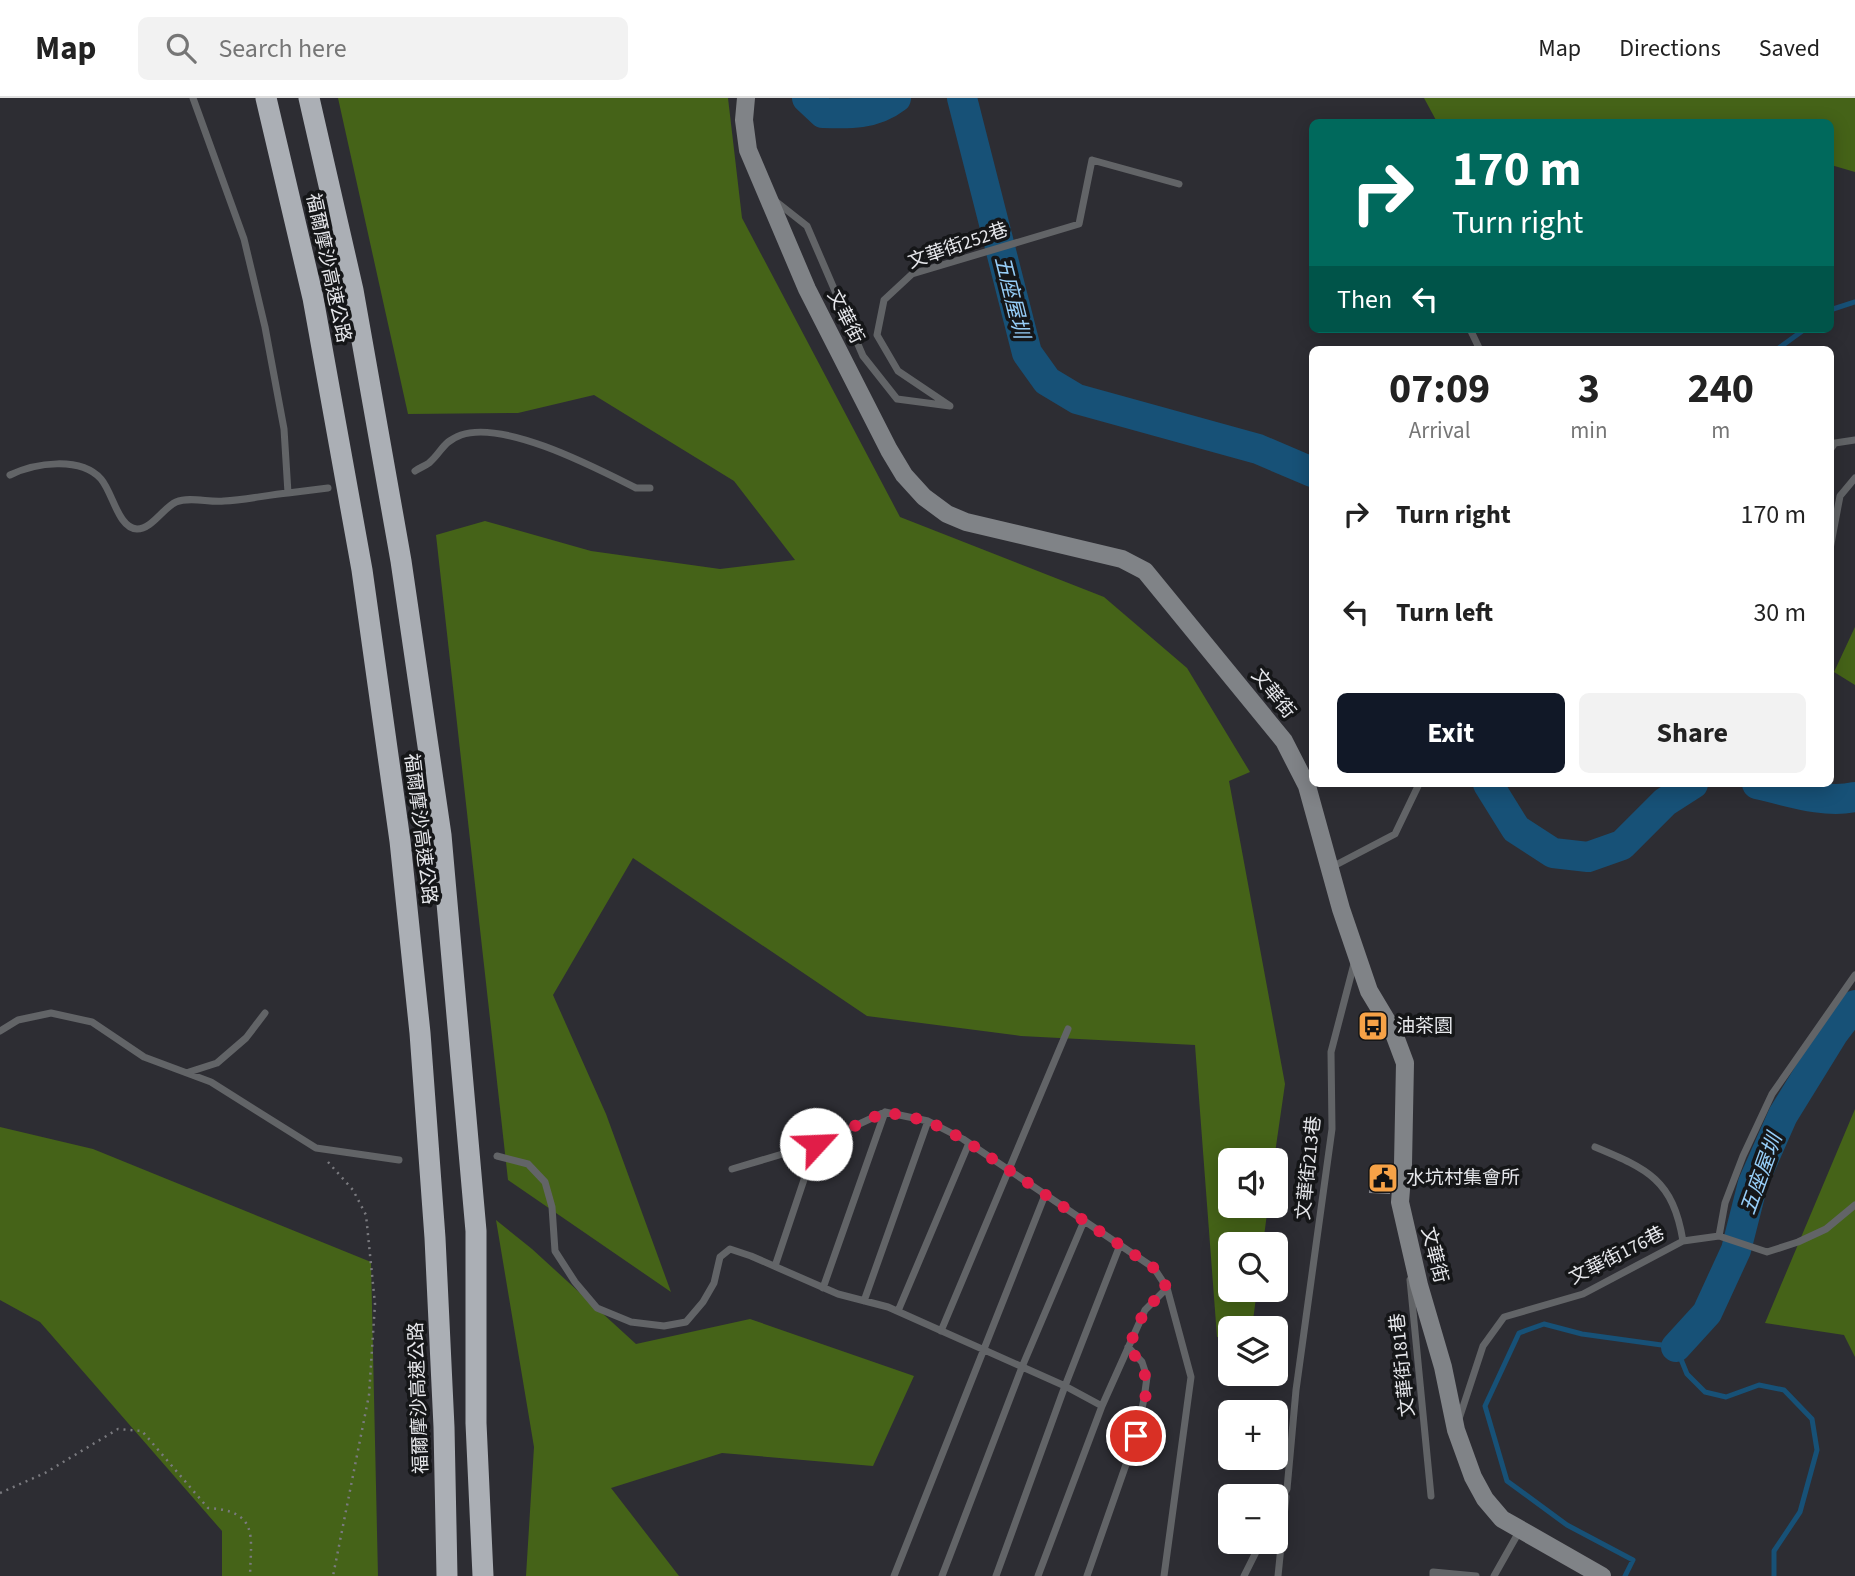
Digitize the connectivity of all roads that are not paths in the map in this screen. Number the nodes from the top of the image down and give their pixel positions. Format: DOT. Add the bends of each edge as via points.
graph roads {
  1 [pos="193,98"];
  2 [pos="267,98"];
  3 [pos="310,98"];
  4 [pos="746,98"];
  5 [pos="1179,184"];
  6 [pos="768,196"];
  7 [pos="1855,440"];
  8 [pos="1834,444"];
  9 [pos="415,471"];
  10 [pos="10,475"];
  11 [pos="1855,478"];
  12 [pos="328,488"];
  13 [pos="650,488"];
  14 [pos="288,493"];
  15 [pos="1834,528"];
  16 [pos="1418,787"];
  17 [pos="1329,869"];
  18 [pos="1357,953"];
  19 [pos="1855,975"];
  20 [pos="265,1013"];
  21 [pos="1068,1029"];
  22 [pos="0,1031"];
  23 [pos="188,1073"];
  24 [pos="885,1112"];
  25 [pos="928,1121"];
  26 [pos="969,1143"];
  27 [pos="816,1144"];
  28 [pos="1595,1147"];
  29 [pos="497,1156"];
  30 [pos="399,1160"];
  31 [pos="732,1169"];
  32 [pos="1008,1170"];
  33 [pos="1045,1195"];
  34 [pos="1855,1205"];
  35 [pos="1084,1221"];
  36 [pos="1405,1231"];
  37 [pos="1719,1236"];
  38 [pos="1683,1241"];
  39 [pos="1120,1245"];
  40 [pos="775,1266"];
  41 [pos="822,1288"];
  42 [pos="1167,1288"];
  43 [pos="864,1301"];
  44 [pos="898,1311"];
  45 [pos="941,1331"];
  46 [pos="1128,1348"];
  47 [pos="984,1350"];
  48 [pos="1022,1367"];
  49 [pos="1065,1386"];
  50 [pos="1102,1406"];
  51 [pos="1456,1430"];
  52 [pos="1287,1484"];
  53 [pos="1431,1496"];
  54 [pos="1520,1529"];
  55 [pos="1255,1554"];
  56 [pos="1280,1554"];
  57 [pos="447,1576"];
  58 [pos="483,1576"];
  59 [pos="894,1576"];
  60 [pos="942,1576"];
  61 [pos="996,1576"];
  62 [pos="1038,1576"];
  63 [pos="1087,1576"];
  64 [pos="1164,1576"];
  65 [pos="1244,1576"];
  66 [pos="1278,1576"];
  67 [pos="1433,1576"];
  68 [pos="1476,1576"];
  69 [pos="1494,1576"];
  70 [pos="1602,1576"];
  1 -- 14 [label="lane" via="243,239 265,327 284,429"];
  2 -- 57 [label="highway, 福爾摩沙高速公路" via="313,298 362,570 400,841 434,1224"];
  3 -- 58 [label="highway, 福爾摩沙高速公路" via="356,303 401,561 441,835 476,1231 476,1423"];
  4 -- 6 [label="street, 文華街" via="748,150"];
  5 -- 6 [label="lane, 文華街252巷" via="1092,160 1079,224 912,274 884,300 877,335 898,371 950,406 897,399 863,356 807,226"];
  6 -- 17 [label="street, 文華街" via="807,289 889,450 913,486 947,514 966,522 1122,559 1145,571 1284,741 1307,786"];
  7 -- 8 [label="lane"];
  9 -- 13 [label="lane" via="430,462 445,443 464,434 489,434 554,450 636,488"];
  10 -- 14 [label="lane" via="48,463 84,468 100,478 115,501 118,517 137,529 177,502 224,502"];
  11 -- 15 [label="lane" via="1840,496"];
  12 -- 14 [label="lane"];
  16 -- 17 [label="lane" via="1395,834"];
  17 -- 18 [label="street, 文華街"];
  18 -- 36 [label="street, 文華街" via="1369,991 1393,1031 1405,1063 1400,1202"];
  18 -- 52 [label="lane, 文華街213巷" via="1331,1052 1332,1129"];
  19 -- 37 [label="lane" via="1772,1094 1725,1203"];
  20 -- 23 [label="lane" via="246,1038 217,1063"];
  21 -- 32 [label="lane"];
  22 -- 23 [label="lane" via="18,1020 51,1013 92,1022 144,1057"];
  23 -- 30 [label="lane" via="211,1082 316,1148"];
  24 -- 25 [label="lane"];
  24 -- 27 [label="lane"];
  24 -- 41 [label="lane"];
  25 -- 26 [label="lane"];
  25 -- 43 [label="lane"];
  26 -- 32 [label="lane"];
  26 -- 44 [label="lane"];
  27 -- 31 [label="lane"];
  27 -- 40 [label="lane"];
  28 -- 38 [label="lane" via="1639,1166 1659,1181 1671,1199"];
  29 -- 40 [label="lane" via="528,1164 545,1182 555,1251 597,1308 631,1322 664,1326 685,1322 715,1283 720,1257 730,1250"];
  32 -- 33 [label="lane"];
  32 -- 45 [label="lane"];
  33 -- 35 [label="lane"];
  33 -- 47 [label="lane"];
  34 -- 37 [label="lane, 文華街176巷" via="1826,1229 1767,1252"];
  35 -- 39 [label="lane"];
  35 -- 48 [label="lane"];
  36 -- 51 [label="street, 文華街"];
  36 -- 53 [label="lane, 文華街181巷"];
  37 -- 38 [label="lane, 文華街176巷"];
  38 -- 51 [label="lane, 文華街176巷" via="1583,1294 1504,1317 1483,1346"];
  39 -- 42 [label="lane" via="1154,1268"];
  39 -- 49 [label="lane"];
  40 -- 41 [label="lane"];
  41 -- 43 [label="lane"];
  42 -- 46 [label="lane" via="1145,1310"];
  42 -- 64 [label="lane" via="1191,1377"];
  43 -- 44 [label="lane"];
  44 -- 45 [label="lane"];
  45 -- 47 [label="lane"];
  46 -- 50 [label="lane"];
  46 -- 63 [label="lane" via="1142,1362 1147,1377 1144,1399 1136,1436"];
  47 -- 48 [label="lane"];
  47 -- 59 [label="lane"];
  48 -- 49 [label="lane"];
  48 -- 60 [label="lane"];
  49 -- 50 [label="lane"];
  49 -- 61 [label="lane"];
  50 -- 62 [label="lane"];
  51 -- 54 [label="street, 文華街" via="1485,1499 1502,1519"];
  54 -- 69 [label="lane"];
  54 -- 70 [label="street, 文華街"];
  55 -- 65 [label="lane"];
  56 -- 66 [label="lane"];
  67 -- 68 [label="lane" via="1433,1572 1444,1571"];
}
